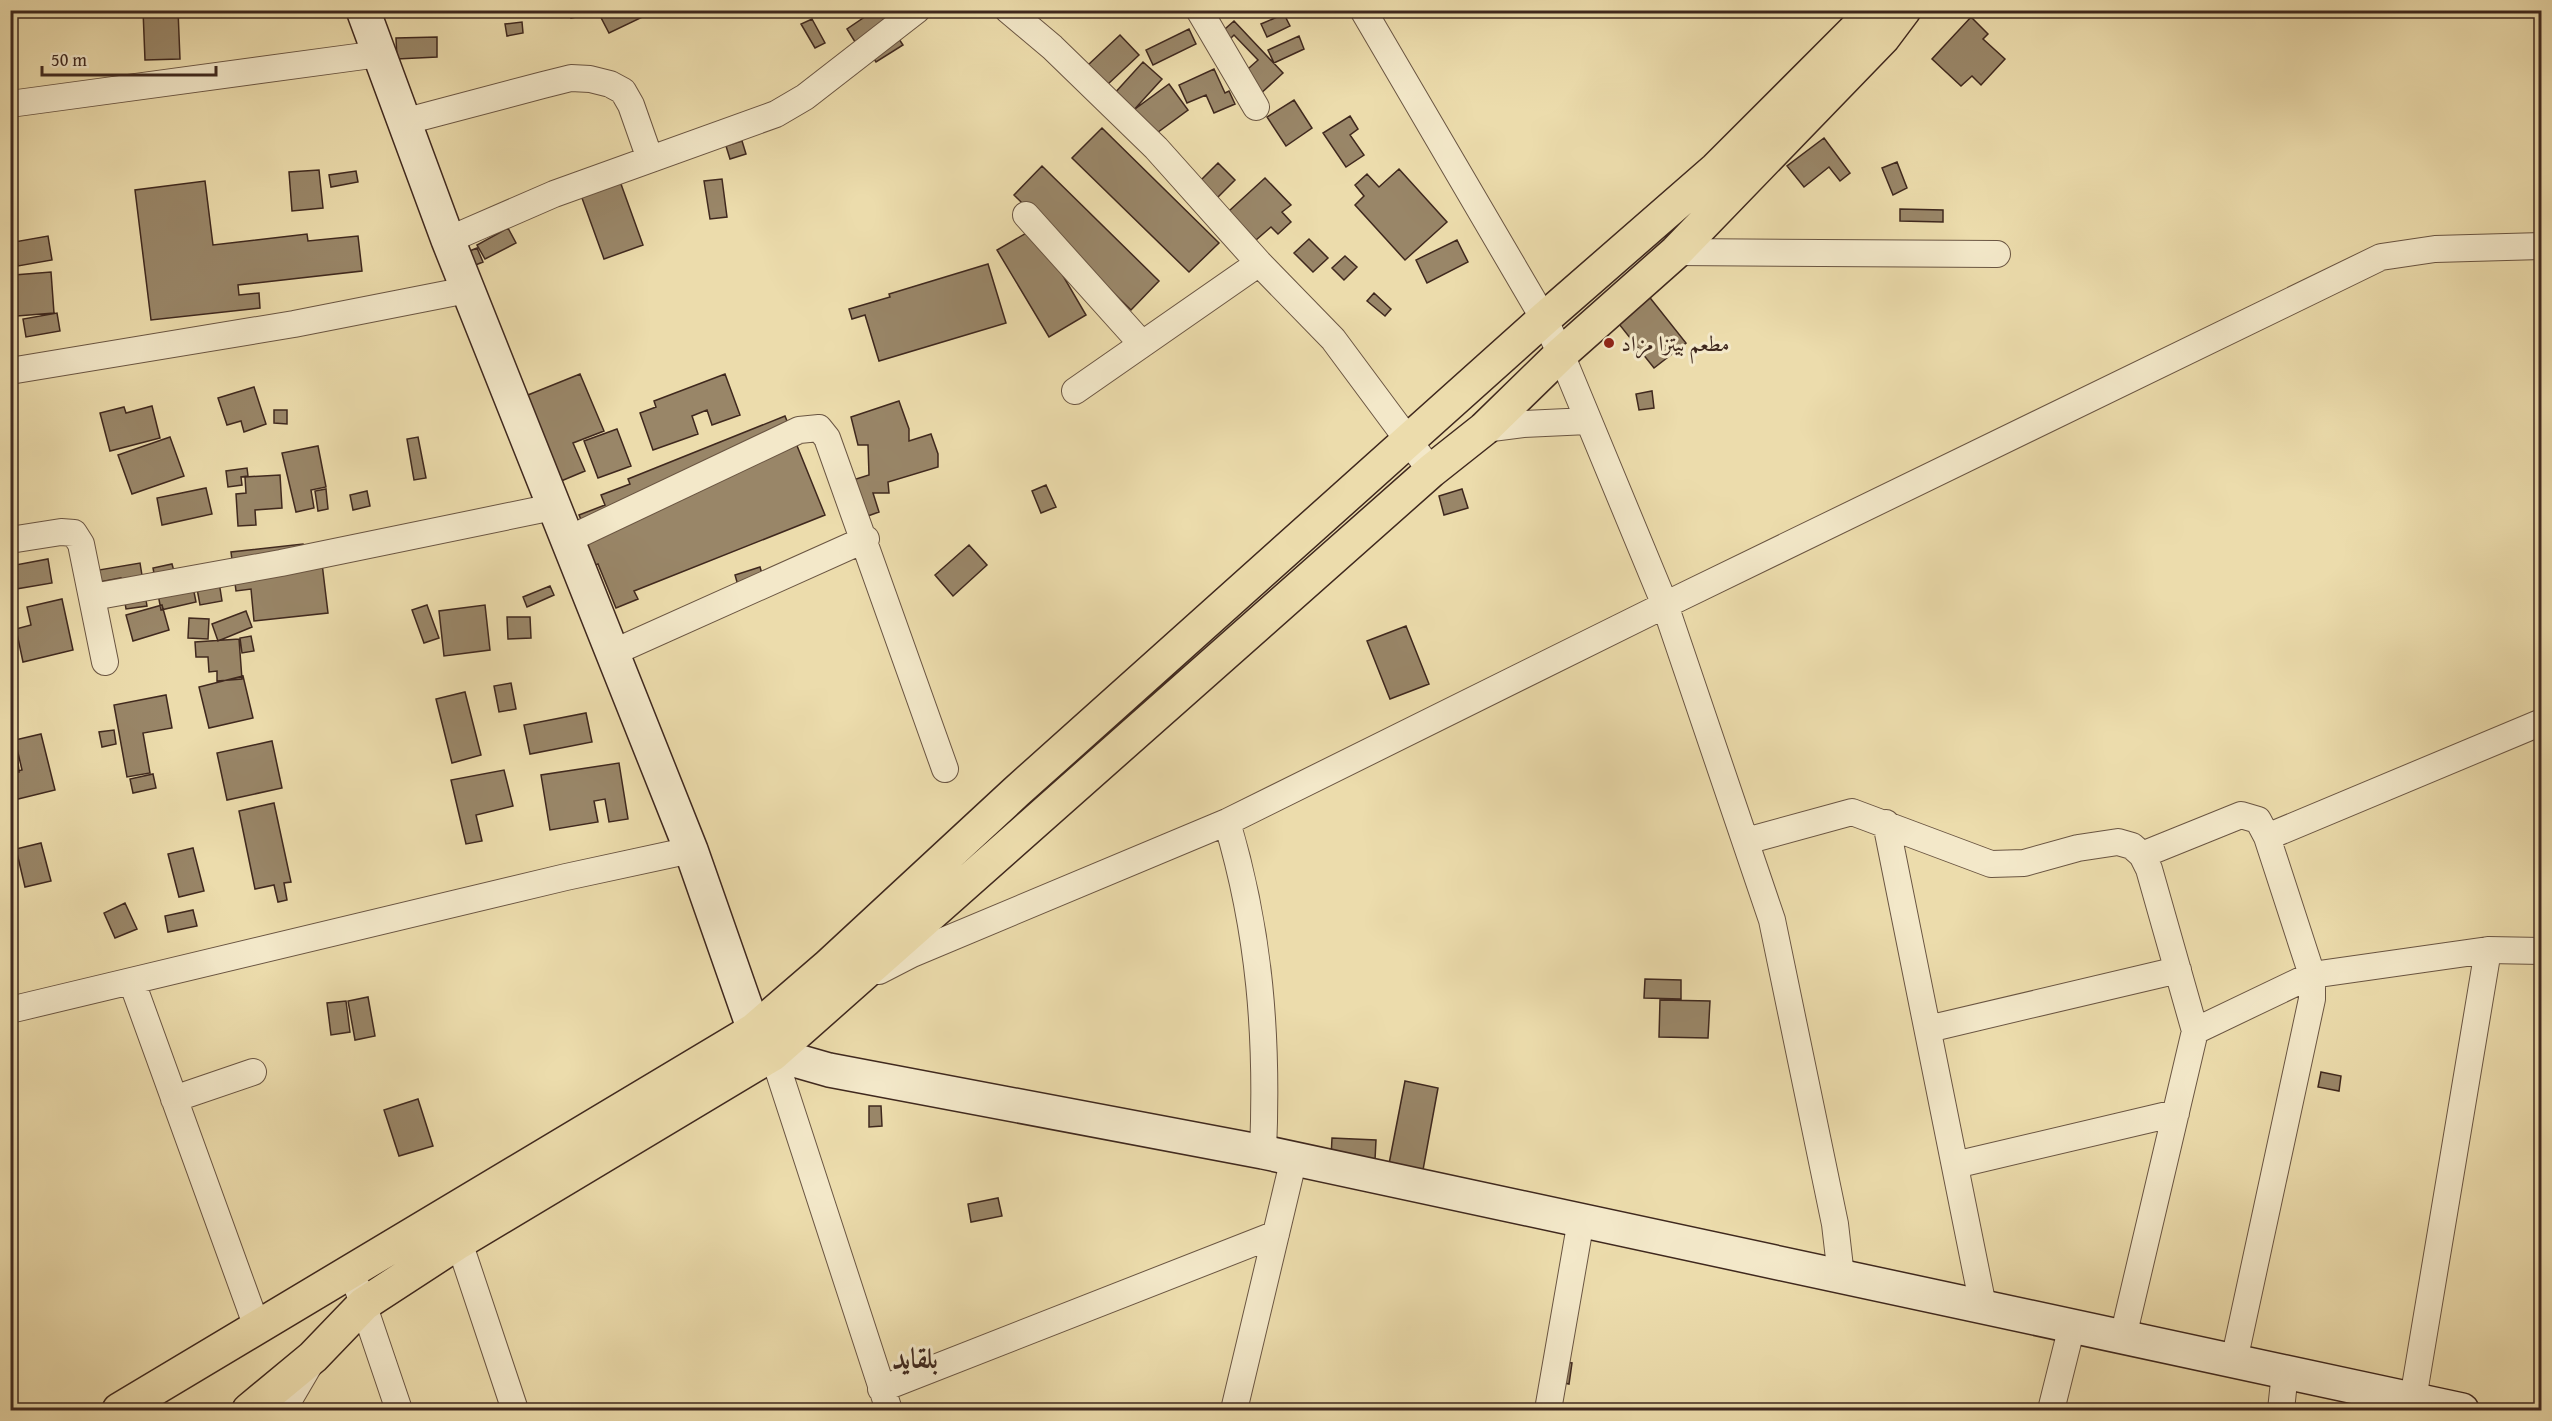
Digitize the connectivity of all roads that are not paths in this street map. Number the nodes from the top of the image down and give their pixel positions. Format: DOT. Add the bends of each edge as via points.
graph roads {
  1 [pos="363,10"];
  2 [pos="917,10"];
  3 [pos="1008,10"];
  4 [pos="1199,10"];
  5 [pos="1363,10"];
  6 [pos="1870,10"];
  7 [pos="1904,10"];
  8 [pos="379,54"];
  9 [pos="10,104"];
  10 [pos="1256,107"];
  11 [pos="403,122"];
  12 [pos="650,159"];
  13 [pos="1026,215"];
  14 [pos="448,240"];
  15 [pos="2541,246"];
  16 [pos="1676,252"];
  17 [pos="1996,254"];
  18 [pos="1259,263"];
  19 [pos="467,290"];
  20 [pos="1544,319"];
  21 [pos="1142,344"];
  22 [pos="1561,354"];
  23 [pos="10,370"];
  24 [pos="1075,391"];
  25 [pos="1588,421"];
  26 [pos="1485,429"];
  27 [pos="1408,441"];
  28 [pos="1431,471"];
  29 [pos="553,507"];
  30 [pos="10,540"];
  31 [pos="567,540"];
  32 [pos="866,540"];
  33 [pos="93,597"];
  34 [pos="1665,605"];
  35 [pos="612,653"];
  36 [pos="105,662"];
  37 [pos="2541,722"];
  38 [pos="945,769"];
  39 [pos="1016,792"];
  40 [pos="1038,820"];
  41 [pos="1227,822"];
  42 [pos="1886,823"];
  43 [pos="2267,837"];
  44 [pos="1746,841"];
  45 [pos="691,850"];
  46 [pos="2142,855"];
  47 [pos="2488,950"];
  48 [pos="2541,951"];
  49 [pos="2178,970"];
  50 [pos="2312,975"];
  51 [pos="836,978"];
  52 [pos="132,982"];
  53 [pos="10,1010"];
  54 [pos="1928,1029"];
  55 [pos="2195,1031"];
  56 [pos="763,1042"];
  57 [pos="253,1072"];
  58 [pos="174,1099"];
  59 [pos="2176,1113"];
  60 [pos="1279,1155"];
  61 [pos="1955,1165"];
  62 [pos="1581,1220"];
  63 [pos="1276,1234"];
  64 [pos="459,1242"];
  65 [pos="351,1270"];
  66 [pos="1841,1276"];
  67 [pos="364,1305"];
  68 [pos="1983,1306"];
  69 [pos="2072,1326"];
  70 [pos="257,1327"];
  71 [pos="2123,1337"];
  72 [pos="313,1357"];
  73 [pos="2234,1361"];
  74 [pos="2285,1372"];
  75 [pos="2413,1399"];
  76 [pos="885,1400"];
  77 [pos="119,1410"];
  78 [pos="249,1410"];
  79 [pos="283,1410"];
  80 [pos="399,1410"];
  81 [pos="515,1410"];
  82 [pos="1234,1410"];
  83 [pos="1548,1410"];
  84 [pos="2051,1410"];
  85 [pos="2281,1410"];
  86 [pos="2462,1410"];
  1 -- 8 [label="main road"];
  2 -- 12 [label="street" via="805,97 776,114"];
  3 -- 18 [label="street" via="1052,46 1156,148"];
  4 -- 10 [label="street"];
  5 -- 20 [label="street"];
  6 -- 20 [label="main road" via="1860,25 1716,169"];
  7 -- 16 [label="main road" via="1883,38"];
  8 -- 9 [label="street"];
  8 -- 11 [label="main road"];
  11 -- 12 [label="street" via="543,84 571,78 590,79 623,92"];
  11 -- 14 [label="main road"];
  12 -- 14 [label="street" via="554,194"];
  13 -- 21 [label="street"];
  14 -- 19 [label="main road"];
  15 -- 34 [label="street" via="2435,249 2381,257"];
  16 -- 17 [label="street"];
  16 -- 22 [label="main road"];
  18 -- 21 [label="street"];
  18 -- 27 [label="street" via="1333,339"];
  19 -- 23 [label="street" via="294,324"];
  19 -- 29 [label="main road"];
  20 -- 22 [label="street"];
  20 -- 27 [label="main road"];
  21 -- 24 [label="street"];
  22 -- 25 [label="street"];
  22 -- 26 [label="main road"];
  25 -- 26 [label="street"];
  25 -- 34 [label="street"];
  26 -- 28 [label="main road"];
  27 -- 28 [label="street"];
  27 -- 39 [label="main road"];
  28 -- 40 [label="main road"];
  29 -- 31 [label="main road"];
  29 -- 33 [label="street"];
  30 -- 33 [label="street" via="74,533 81,544"];
  31 -- 32 [label="street" via="809,428 819,428 827,438"];
  31 -- 35 [label="main road"];
  32 -- 35 [label="street"];
  32 -- 38 [label="street"];
  33 -- 36 [label="street"];
  34 -- 41 [label="street"];
  34 -- 44 [label="street"];
  35 -- 45 [label="main road"];
  37 -- 43 [label="street"];
  39 -- 40 [label="main road"];
  39 -- 51 [label="main road"];
  40 -- 51 [label="main road"];
  41 -- 51 [label="street" via="912,954"];
  41 -- 60 [label="street" via="1244,877 1259,972 1266,1075"];
  42 -- 44 [label="street" via="1852,812"];
  42 -- 46 [label="street" via="1990,864 2024,863 2098,843 2118,842 2132,846"];
  42 -- 54 [label="street"];
  43 -- 46 [label="street" via="2258,820 2241,815"];
  43 -- 50 [label="street"];
  44 -- 66 [label="street" via="1772,920 1835,1224"];
  45 -- 52 [label="street"];
  45 -- 56 [label="main road"];
  46 -- 49 [label="street"];
  47 -- 48 [label="street"];
  47 -- 50 [label="street"];
  47 -- 75 [label="street"];
  49 -- 54 [label="street"];
  49 -- 55 [label="street"];
  50 -- 55 [label="street"];
  50 -- 73 [label="street" via="2312,999"];
  51 -- 56 [label="main road"];
  52 -- 53 [label="street"];
  52 -- 58 [label="street"];
  54 -- 61 [label="street"];
  55 -- 59 [label="street"];
  56 -- 60 [label="main road" via="829,1070"];
  56 -- 64 [label="main road"];
  56 -- 65 [label="main road"];
  56 -- 76 [label="street"];
  57 -- 58 [label="street"];
  58 -- 70 [label="street"];
  59 -- 61 [label="street"];
  59 -- 71 [label="street"];
  60 -- 62 [label="main road"];
  60 -- 63 [label="street"];
  61 -- 68 [label="street"];
  62 -- 66 [label="main road"];
  62 -- 83 [label="street"];
  63 -- 76 [label="street"];
  63 -- 82 [label="street"];
  64 -- 67 [label="main road"];
  64 -- 81 [label="street"];
  65 -- 67 [label="street"];
  65 -- 70 [label="main road"];
  66 -- 68 [label="main road"];
  67 -- 72 [label="main road"];
  67 -- 80 [label="street"];
  68 -- 69 [label="main road"];
  69 -- 71 [label="main road"];
  69 -- 84 [label="street"];
  70 -- 77 [label="main road"];
  71 -- 73 [label="main road"];
  72 -- 78 [label="main road"];
  72 -- 79 [label="street"];
  73 -- 74 [label="main road"];
  74 -- 75 [label="main road"];
  74 -- 85 [label="street"];
  75 -- 86 [label="main road"];
}
